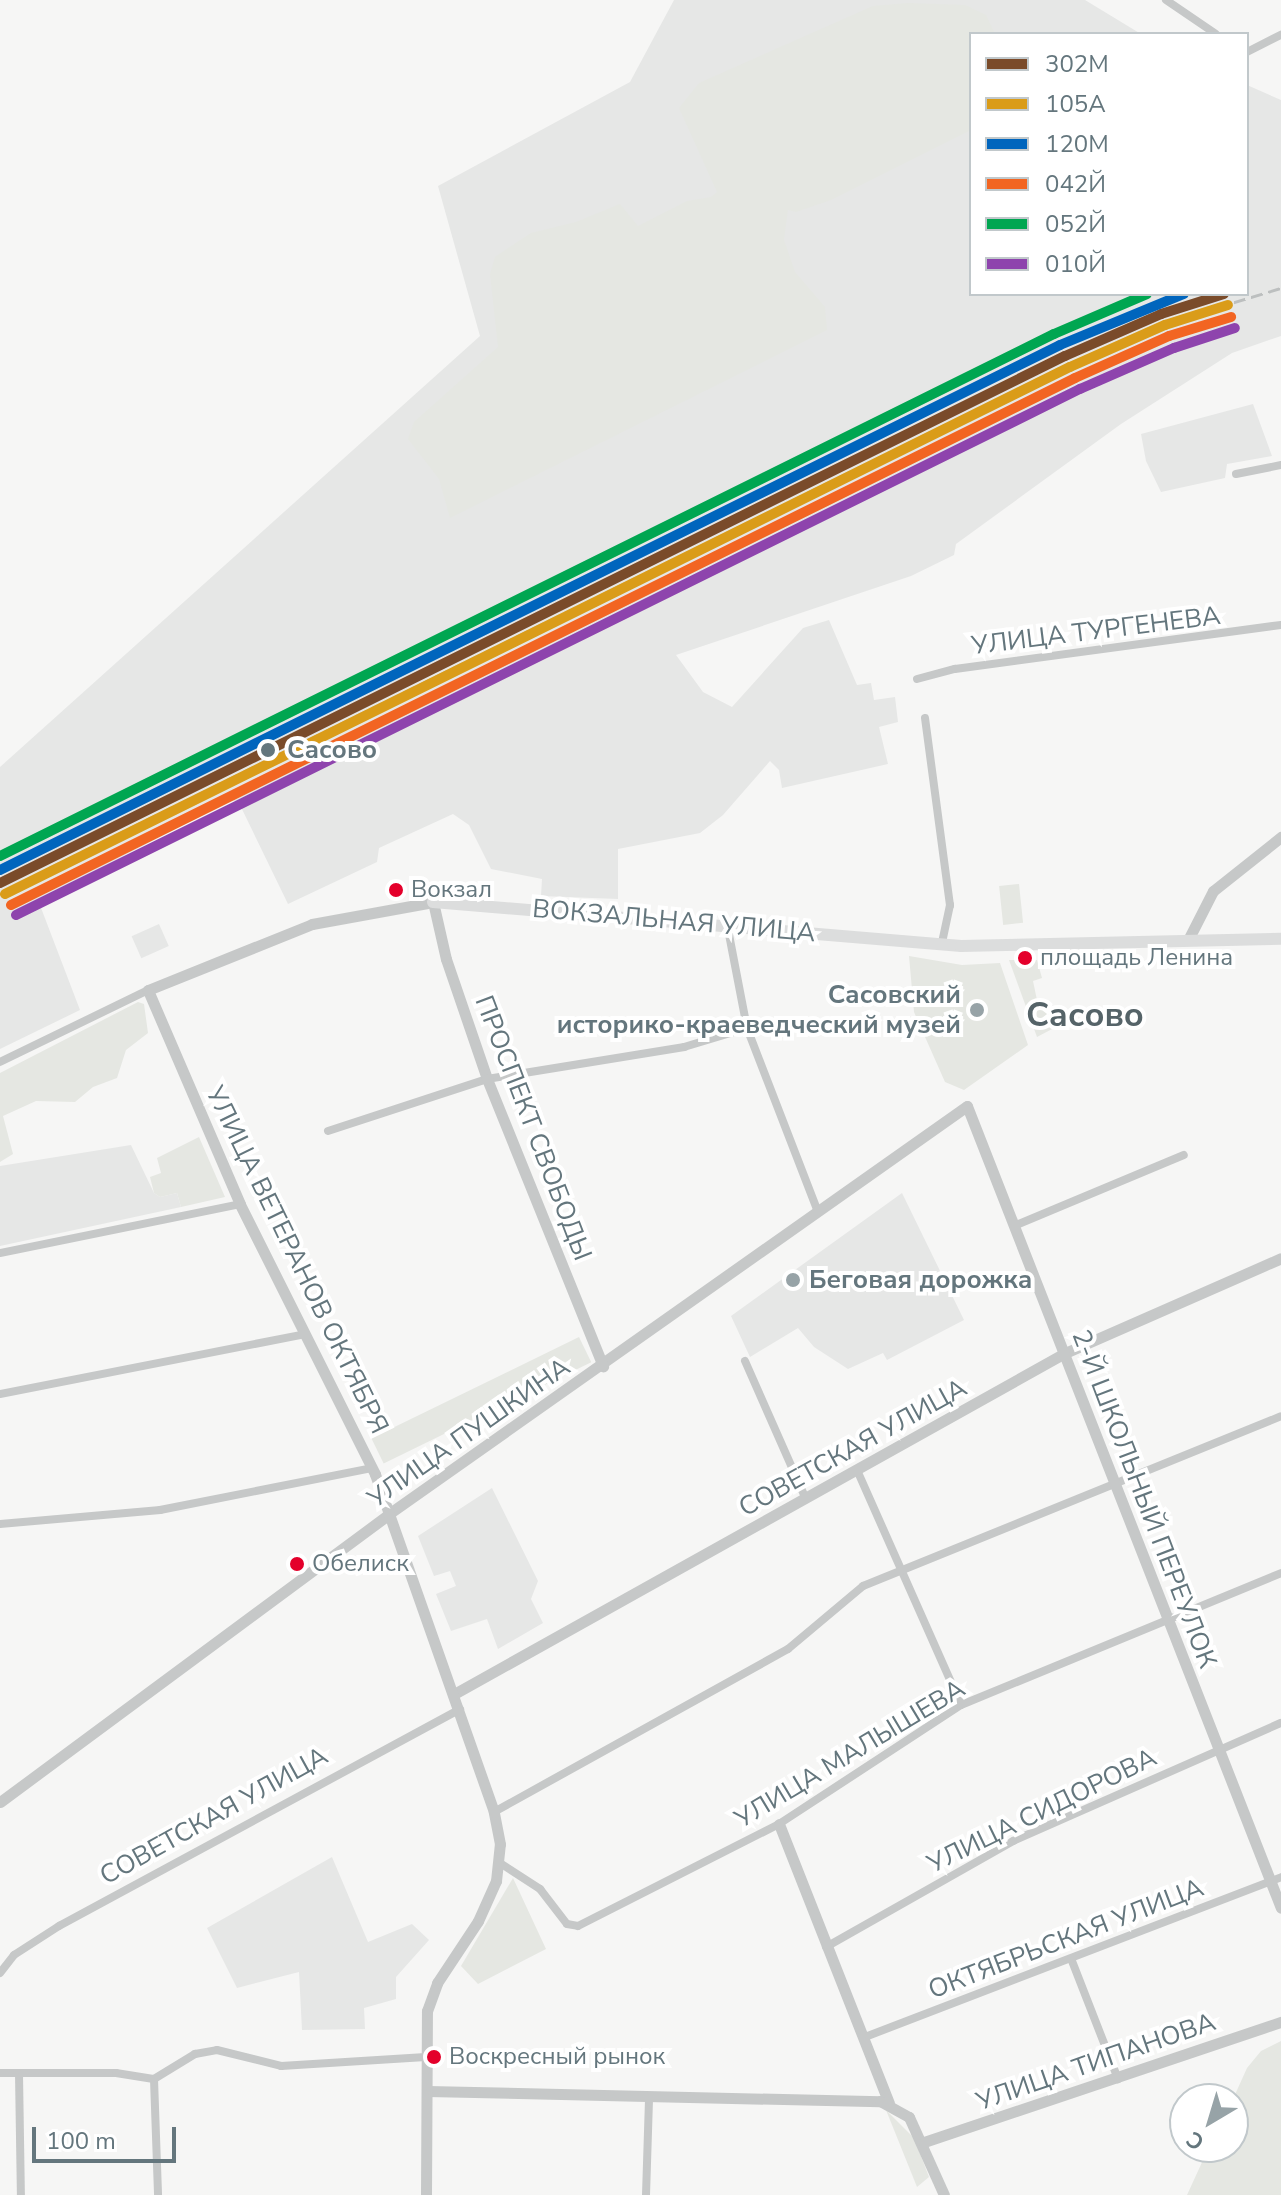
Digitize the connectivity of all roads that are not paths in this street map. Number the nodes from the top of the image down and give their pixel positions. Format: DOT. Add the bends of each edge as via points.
graph roads {
  1 [pos="1166,0"];
  2 [pos="1213,32"];
  3 [pos="1281,35"];
  4 [pos="1249,53"];
  5 [pos="1281,465"];
  6 [pos="1236,474"];
  7 [pos="1281,625"];
  8 [pos="917,679"];
  9 [pos="925,718"];
  10 [pos="1281,837"];
  11 [pos="433,902"];
  12 [pos="727,924"];
  13 [pos="1281,939"];
  14 [pos="1188,940"];
  15 [pos="942,944"];
  16 [pos="148,990"];
  17 [pos="747,1028"];
  18 [pos="0,1062"];
  19 [pos="487,1079"];
  20 [pos="967,1106"];
  21 [pos="328,1131"];
  22 [pos="1184,1155"];
  23 [pos="240,1204"];
  24 [pos="818,1212"];
  25 [pos="1014,1226"];
  26 [pos="0,1253"];
  27 [pos="1281,1258"];
  28 [pos="305,1334"];
  29 [pos="1065,1353"];
  30 [pos="745,1361"];
  31 [pos="603,1366"];
  32 [pos="0,1394"];
  33 [pos="1281,1416"];
  34 [pos="373,1468"];
  35 [pos="857,1470"];
  36 [pos="1116,1486"];
  37 [pos="806,1499"];
  38 [pos="390,1513"];
  39 [pos="0,1524"];
  40 [pos="902,1568"];
  41 [pos="1281,1573"];
  42 [pos="1167,1618"];
  43 [pos="454,1694"];
  44 [pos="961,1705"];
  45 [pos="460,1709"];
  46 [pos="1281,1723"];
  47 [pos="1217,1749"];
  48 [pos="0,1802"];
  49 [pos="494,1812"];
  50 [pos="779,1824"];
  51 [pos="500,1863"];
  52 [pos="1276,1879"];
  53 [pos="1281,1908"];
  54 [pos="826,1947"];
  55 [pos="1072,1961"];
  56 [pos="0,1973"];
  57 [pos="1281,2022"];
  58 [pos="865,2037"];
  59 [pos="426,2057"];
  60 [pos="0,2073"];
  61 [pos="19,2074"];
  62 [pos="154,2079"];
  63 [pos="1118,2080"];
  64 [pos="427,2091"];
  65 [pos="649,2097"];
  66 [pos="889,2103"];
  67 [pos="924,2142"];
  68 [pos="21,2195"];
  69 [pos="158,2195"];
  70 [pos="426,2195"];
  71 [pos="646,2195"];
  72 [pos="944,2195"];
  1 -- 2 [label="street"];
  3 -- 4 [label="street"];
  5 -- 6 [label="street"];
  7 -- 8 [label="street, УЛИЦА ТУРГЕНЕВА" via="955,669"];
  9 -- 15 [label="street" via="950,905"];
  10 -- 14 [label="street" via="1213,891"];
  11 -- 12 [label="main road, ВОКЗАЛЬНАЯ УЛИЦА"];
  11 -- 16 [label="street, ВОКЗАЛЬНАЯ УЛИЦА" via="301,928"];
  11 -- 19 [label="street, ПРОСПЕКТ СВОБОДЫ" via="446,959"];
  12 -- 15 [label="main road, ВОКЗАЛЬНАЯ УЛИЦА"];
  12 -- 17 [label="street"];
  13 -- 14 [label="main road, ВОКЗАЛЬНАЯ УЛИЦА"];
  14 -- 15 [label="main road, ВОКЗАЛЬНАЯ УЛИЦА"];
  16 -- 18 [label="street, ВОКЗАЛЬНАЯ УЛИЦА"];
  16 -- 23 [label="street, УЛИЦА ВЕТЕРАНОВ ОКТЯБРЯ"];
  17 -- 19 [label="street" via="684,1047"];
  17 -- 24 [label="street"];
  19 -- 21 [label="street"];
  19 -- 31 [label="street, ПРОСПЕКТ СВОБОДЫ"];
  20 -- 24 [label="street, УЛИЦА ПУШКИНА"];
  20 -- 25 [label="street, 2-Й ШКОЛЬНЫЙ ПЕРЕУЛОК"];
  22 -- 25 [label="street"];
  23 -- 26 [label="street"];
  23 -- 28 [label="street, УЛИЦА ВЕТЕРАНОВ ОКТЯБРЯ"];
  24 -- 31 [label="street, УЛИЦА ПУШКИНА"];
  25 -- 29 [label="street, 2-Й ШКОЛЬНЫЙ ПЕРЕУЛОК"];
  27 -- 29 [label="street, СОВЕТСКАЯ УЛИЦА"];
  28 -- 32 [label="street"];
  28 -- 34 [label="street, УЛИЦА ВЕТЕРАНОВ ОКТЯБРЯ"];
  29 -- 35 [label="street, СОВЕТСКАЯ УЛИЦА"];
  29 -- 36 [label="street, 2-Й ШКОЛЬНЫЙ ПЕРЕУЛОК"];
  30 -- 37 [label="street"];
  31 -- 38 [label="street, УЛИЦА ПУШКИНА"];
  33 -- 36 [label="street"];
  34 -- 38 [label="street, УЛИЦА ВЕТЕРАНОВ ОКТЯБРЯ"];
  34 -- 39 [label="street" via="137,1513"];
  35 -- 37 [label="street, СОВЕТСКАЯ УЛИЦА"];
  35 -- 40 [label="street"];
  36 -- 40 [label="street"];
  36 -- 42 [label="street, 2-Й ШКОЛЬНЫЙ ПЕРЕУЛОК"];
  37 -- 43 [label="street, СОВЕТСКАЯ УЛИЦА"];
  38 -- 43 [label="street, УЛИЦА ВЕТЕРАНОВ ОКТЯБРЯ"];
  38 -- 48 [label="street, УЛИЦА ПУШКИНА"];
  40 -- 44 [label="street"];
  40 -- 49 [label="street" via="853,1591 788,1649"];
  41 -- 42 [label="street, УЛИЦА МАЛЫШЕВА"];
  42 -- 44 [label="street, УЛИЦА МАЛЫШЕВА"];
  42 -- 47 [label="street, 2-Й ШКОЛЬНЫЙ ПЕРЕУЛОК"];
  43 -- 45 [label="street, УЛИЦА ВЕТЕРАНОВ ОКТЯБРЯ"];
  44 -- 50 [label="street, УЛИЦА МАЛЫШЕВА"];
  45 -- 49 [label="street, УЛИЦА ВЕТЕРАНОВ ОКТЯБРЯ"];
  45 -- 56 [label="street, СОВЕТСКАЯ УЛИЦА" via="59,1926 14,1955"];
  46 -- 47 [label="street, УЛИЦА СИДОРОВА"];
  47 -- 52 [label="street, 2-Й ШКОЛЬНЫЙ ПЕРЕУЛОК"];
  47 -- 54 [label="street, УЛИЦА СИДОРОВА" via="1013,1841"];
  49 -- 51 [label="street, УЛИЦА ВЕТЕРАНОВ ОКТЯБРЯ"];
  50 -- 51 [label="street, УЛИЦА МАЛЫШЕВА" via="578,1926 567,1924 540,1889"];
  50 -- 54 [label="street"];
  51 -- 59 [label="street" via="489,1901 431,1995"];
  52 -- 53 [label="street, 2-Й ШКОЛЬНЫЙ ПЕРЕУЛОК"];
  52 -- 55 [label="street, ОКТЯБРЬСКАЯ УЛИЦА"];
  54 -- 58 [label="street"];
  55 -- 58 [label="street, ОКТЯБРЬСКАЯ УЛИЦА"];
  55 -- 63 [label="street"];
  57 -- 63 [label="street, УЛИЦА ТИПАНОВА"];
  58 -- 66 [label="street"];
  59 -- 62 [label="street" via="281,2066 243,2053 203,2051"];
  59 -- 64 [label="street"];
  60 -- 61 [label="street"];
  61 -- 62 [label="street" via="116,2073"];
  61 -- 68 [label="street"];
  62 -- 69 [label="street"];
  63 -- 67 [label="street, УЛИЦА ТИПАНОВА"];
  64 -- 65 [label="street"];
  64 -- 70 [label="street"];
  65 -- 66 [label="street"];
  65 -- 71 [label="street"];
  66 -- 67 [label="street" via="909,2117"];
  67 -- 72 [label="street"];
}
